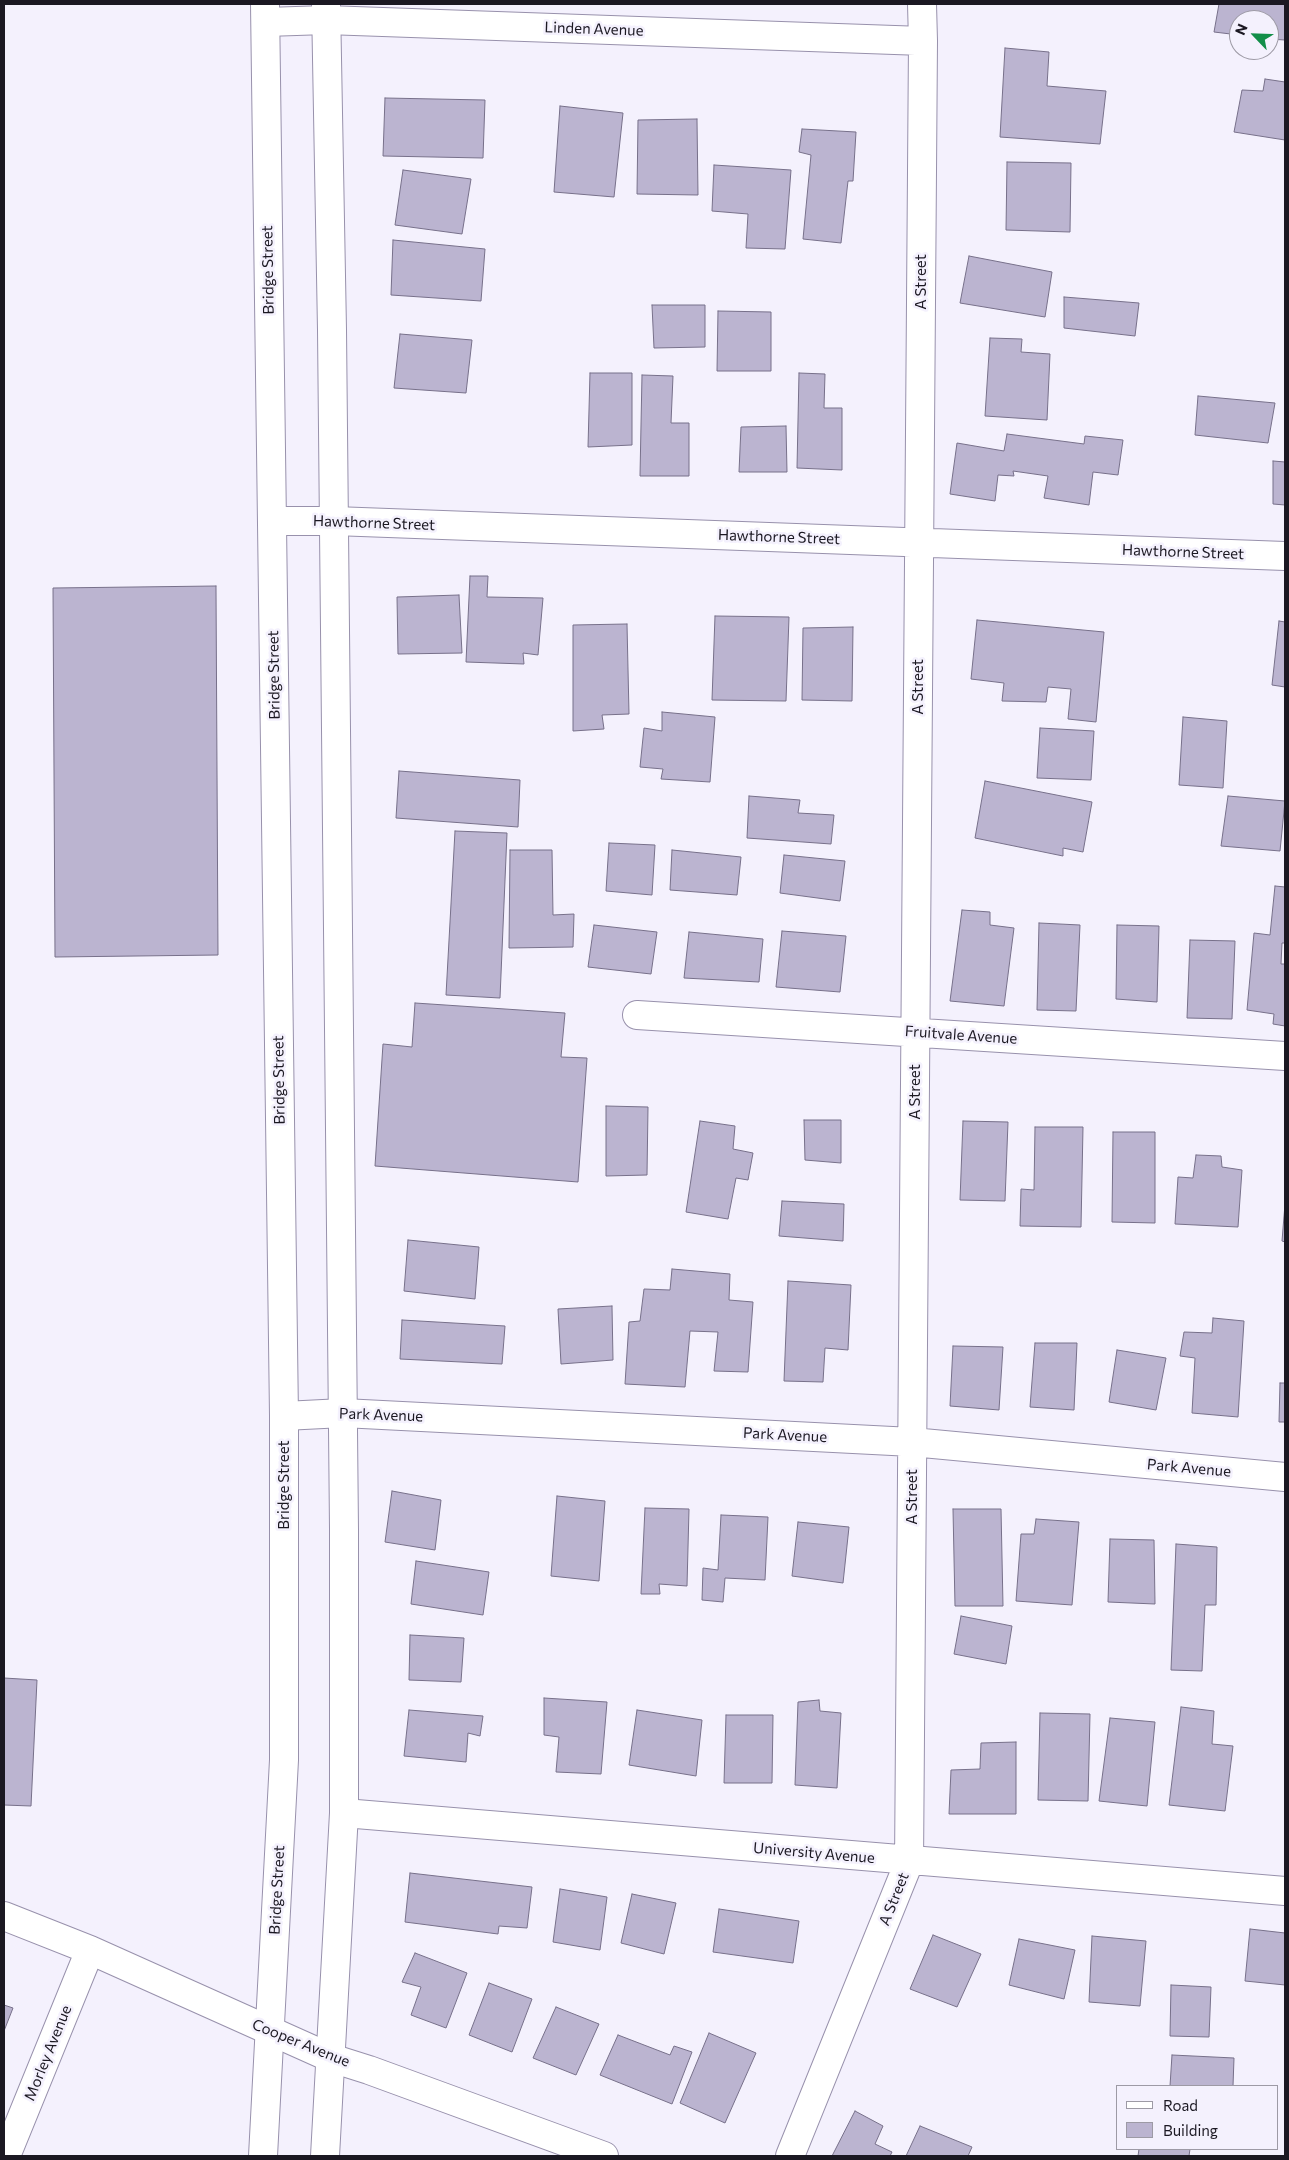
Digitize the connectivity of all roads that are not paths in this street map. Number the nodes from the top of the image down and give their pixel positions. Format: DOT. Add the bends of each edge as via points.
graph roads {
  1 [pos="922,4"];
  2 [pos="326,12"];
  3 [pos="266,13"];
  4 [pos="923,41"];
  5 [pos="272,521"];
  6 [pos="334,521"];
  7 [pos="919,542"];
  8 [pos="1285,556"];
  9 [pos="637,1014"];
  10 [pos="916,1033"];
  11 [pos="1285,1056"];
  12 [pos="343,1413"];
  13 [pos="284,1416"];
  14 [pos="912,1442"];
  15 [pos="1285,1477"];
  16 [pos="344,1813"];
  17 [pos="909,1862"];
  18 [pos="1285,1891"];
  19 [pos="4,1916"];
  20 [pos="90,1950"];
  21 [pos="269,2031"];
  22 [pos="331,2058"];
  23 [pos="6,2156"];
  24 [pos="263,2156"];
  25 [pos="325,2156"];
  26 [pos="604,2156"];
  27 [pos="790,2156"];
  1 -- 4 [label="street, A Street"];
  2 -- 3 [label="street, Linden Avenue"];
  2 -- 4 [label="street, Linden Avenue"];
  2 -- 6 [label="street"];
  3 -- 5 [label="street, Bridge Street"];
  4 -- 7 [label="street, A Street"];
  5 -- 6 [label="street, Hawthorne Street"];
  5 -- 13 [label="street, Bridge Street"];
  6 -- 7 [label="street, Hawthorne Street"];
  6 -- 12 [label="street"];
  7 -- 8 [label="street, Hawthorne Street"];
  7 -- 10 [label="street, A Street"];
  9 -- 10 [label="street, Fruitvale Avenue"];
  10 -- 11 [label="street, Fruitvale Avenue"];
  10 -- 14 [label="street, A Street"];
  12 -- 13 [label="street, Park Avenue"];
  12 -- 14 [label="street, Park Avenue"];
  12 -- 16 [label="street"];
  13 -- 21 [label="street, Bridge Street" via="284,1760"];
  14 -- 15 [label="street, Park Avenue"];
  14 -- 17 [label="street, A Street"];
  16 -- 17 [label="street, University Avenue"];
  16 -- 22 [label="street"];
  17 -- 18 [label="street, University Avenue"];
  17 -- 27 [label="street, A Street"];
  19 -- 20 [label="street, Cooper Avenue"];
  20 -- 21 [label="street, Cooper Avenue"];
  20 -- 23 [label="street, Morley Avenue"];
  21 -- 22 [label="street, Cooper Avenue"];
  21 -- 24 [label="street, Bridge Street"];
  22 -- 25 [label="street"];
  22 -- 26 [label="street, Cooper Avenue"];
}
